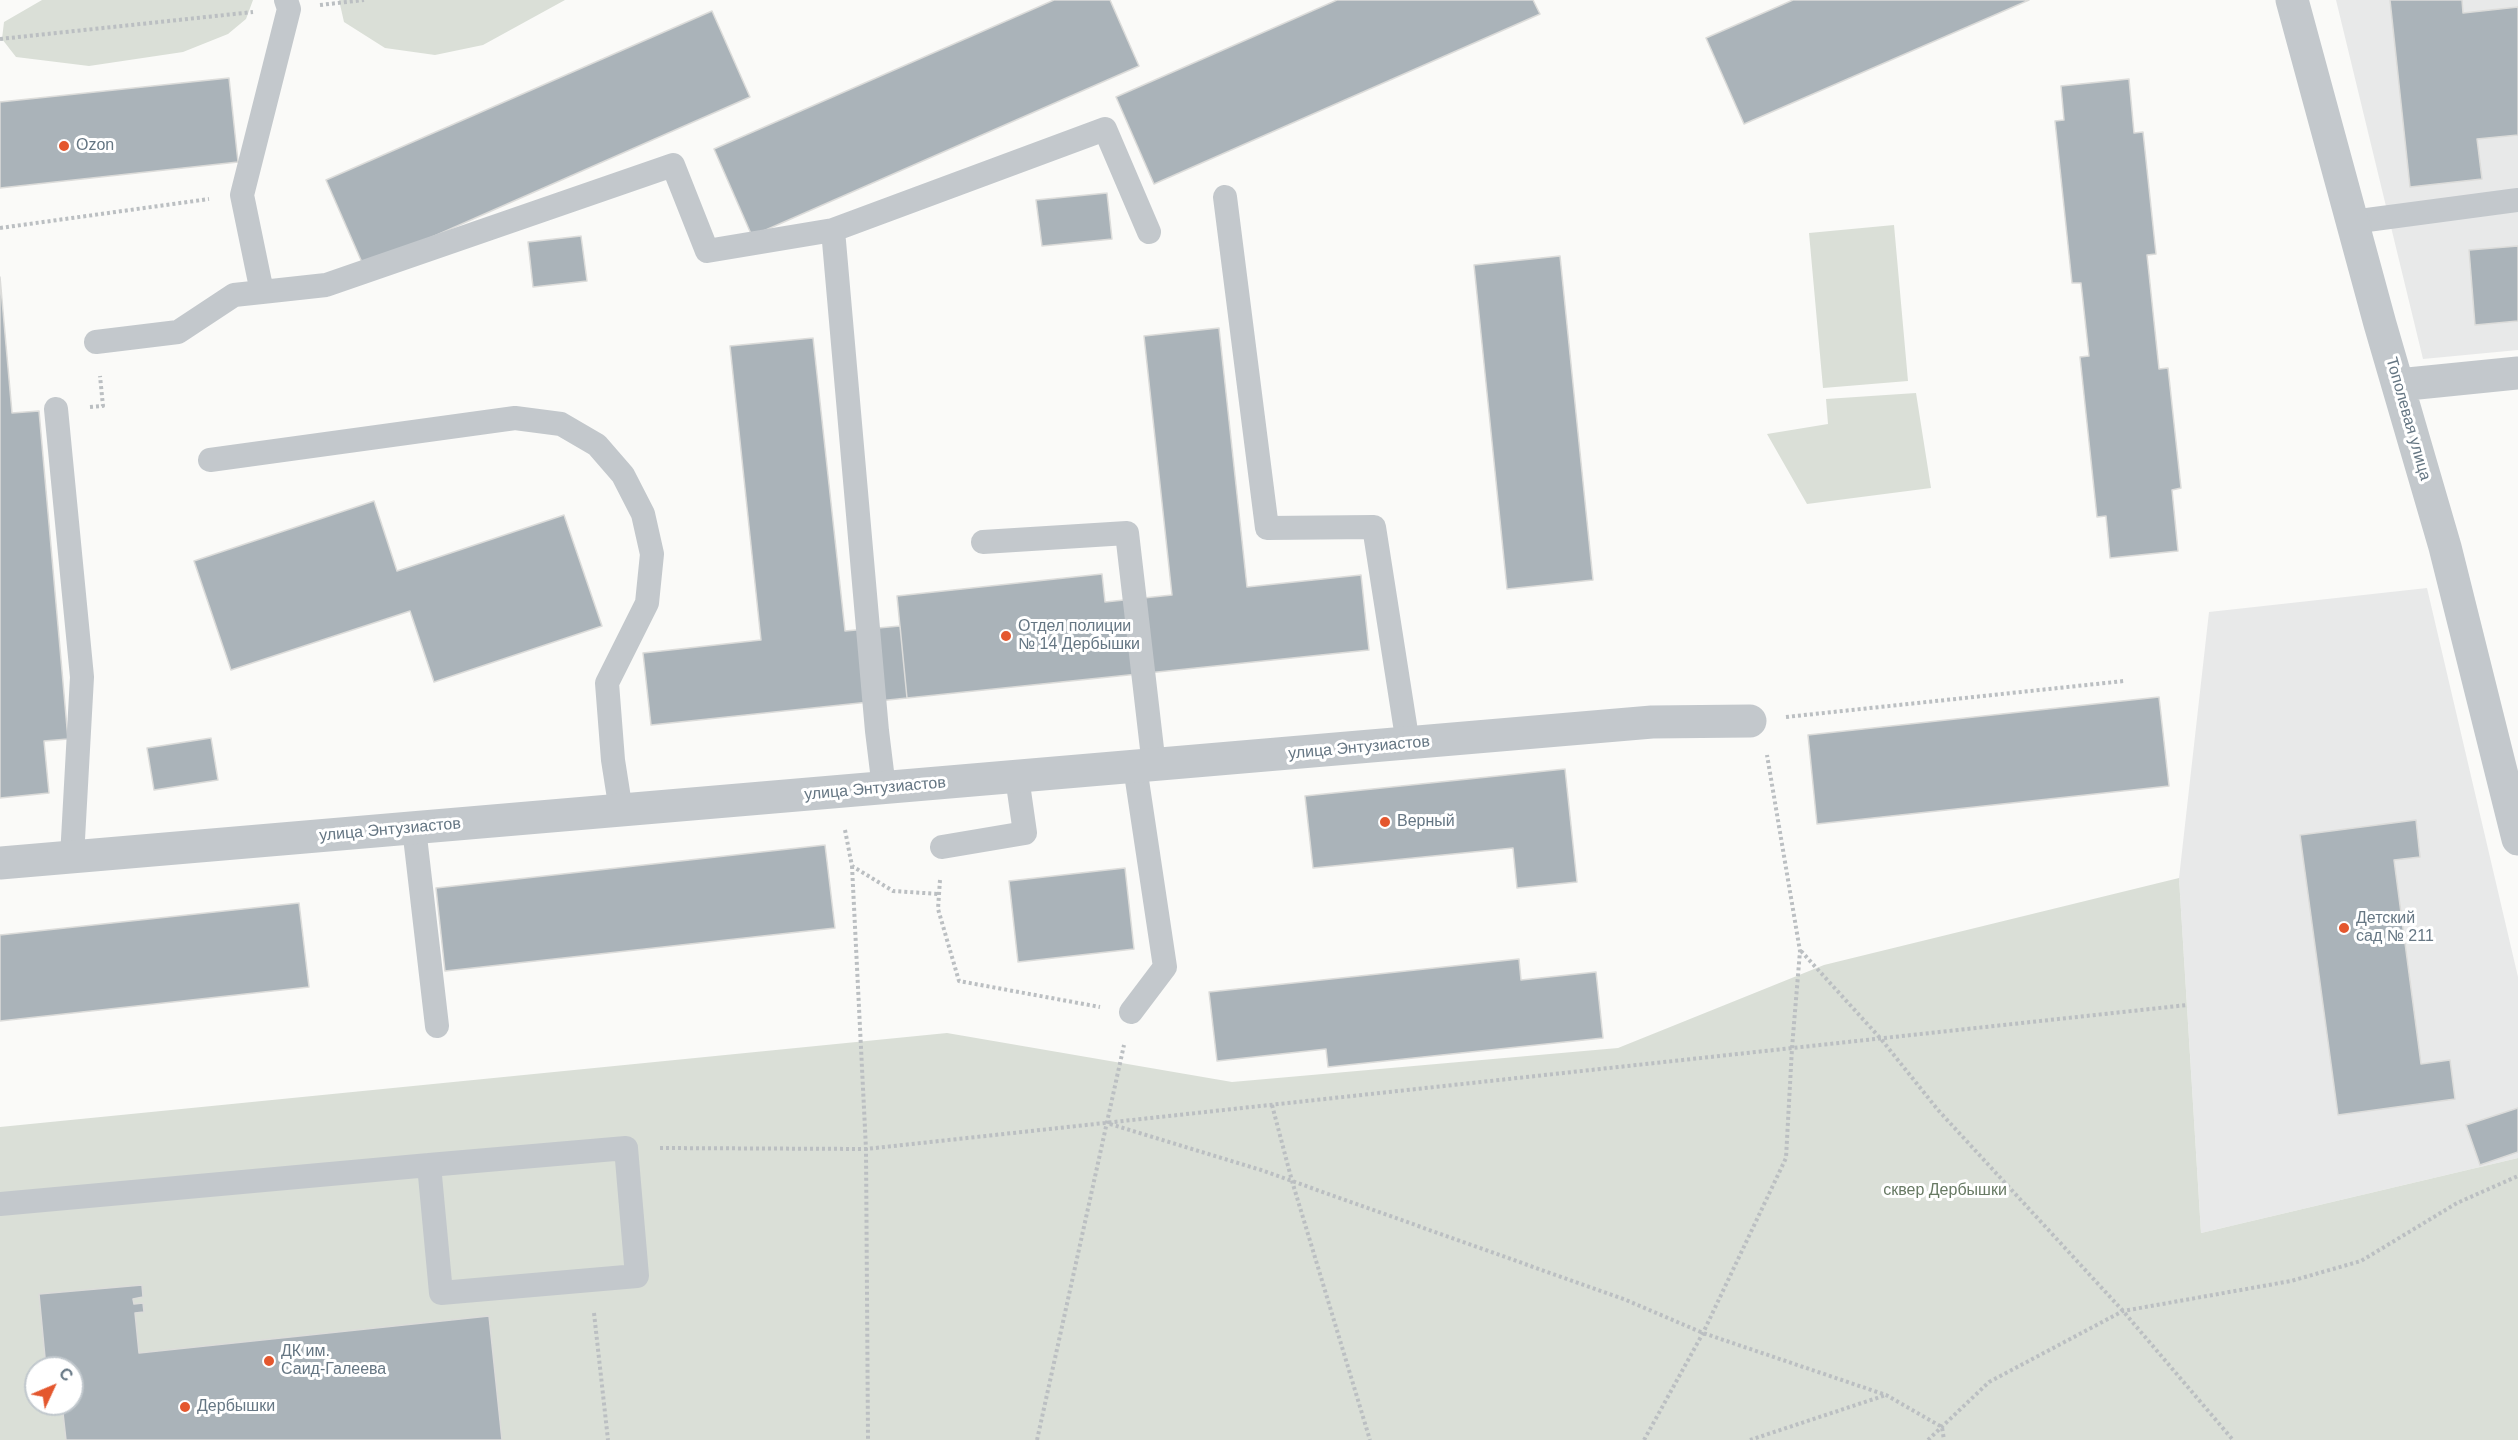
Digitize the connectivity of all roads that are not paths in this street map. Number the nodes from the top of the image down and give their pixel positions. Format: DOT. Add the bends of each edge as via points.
graph roads {
  1 [pos="2292,0"];
  2 [pos="288,4"];
  3 [pos="1225,197"];
  4 [pos="2518,200"];
  5 [pos="2352,222"];
  6 [pos="833,230"];
  7 [pos="1149,232"];
  8 [pos="262,292"];
  9 [pos="96,342"];
  10 [pos="2518,373"];
  11 [pos="2398,385"];
  12 [pos="56,409"];
  13 [pos="210,460"];
  14 [pos="983,542"];
  15 [pos="1750,721"];
  16 [pos="1408,744"];
  17 [pos="1144,766"];
  18 [pos="1017,777"];
  19 [pos="884,788"];
  20 [pos="621,811"];
  21 [pos="414,828"];
  22 [pos="2518,840"];
  23 [pos="942,847"];
  24 [pos="72,857"];
  25 [pos="0,863"];
  26 [pos="1131,1012"];
  27 [pos="437,1026"];
  28 [pos="429,1165"];
  29 [pos="0,1204"];
  1 -- 5 [label="street, Тополевая улица"];
  2 -- 8 [label="lane" via="242,195"];
  3 -- 16 [label="lane" via="1267,528 1374,526"];
  4 -- 5 [label="lane"];
  5 -- 11 [label="street, Тополевая улица"];
  6 -- 7 [label="lane" via="1105,129"];
  6 -- 8 [label="lane" via="707,251 673,165 326,285"];
  6 -- 19 [label="lane"];
  8 -- 9 [label="lane" via="234,295 178,332"];
  10 -- 11 [label="street"];
  11 -- 22 [label="street, Тополевая улица" via="2445,547"];
  12 -- 24 [label="lane" via="82,677"];
  13 -- 20 [label="lane" via="515,418 561,424 597,445 623,475 638,504 652,554 647,603 607,683"];
  14 -- 17 [label="lane" via="1127,533"];
  15 -- 16 [label="street, улица Энтузиастов" via="1652,722"];
  16 -- 17 [label="street, улица Энтузиастов"];
  17 -- 18 [label="street, улица Энтузиастов"];
  17 -- 26 [label="lane" via="1165,967"];
  18 -- 19 [label="street, улица Энтузиастов"];
  18 -- 23 [label="lane" via="1025,833"];
  19 -- 20 [label="street, улица Энтузиастов"];
  20 -- 21 [label="street, улица Энтузиастов"];
  21 -- 24 [label="street, улица Энтузиастов"];
  21 -- 27 [label="lane"];
  24 -- 25 [label="street, улица Энтузиастов"];
  28 -- 28 [label="lane" via="626,1148 638,1276 441,1293"];
  28 -- 29 [label="lane"];
}
